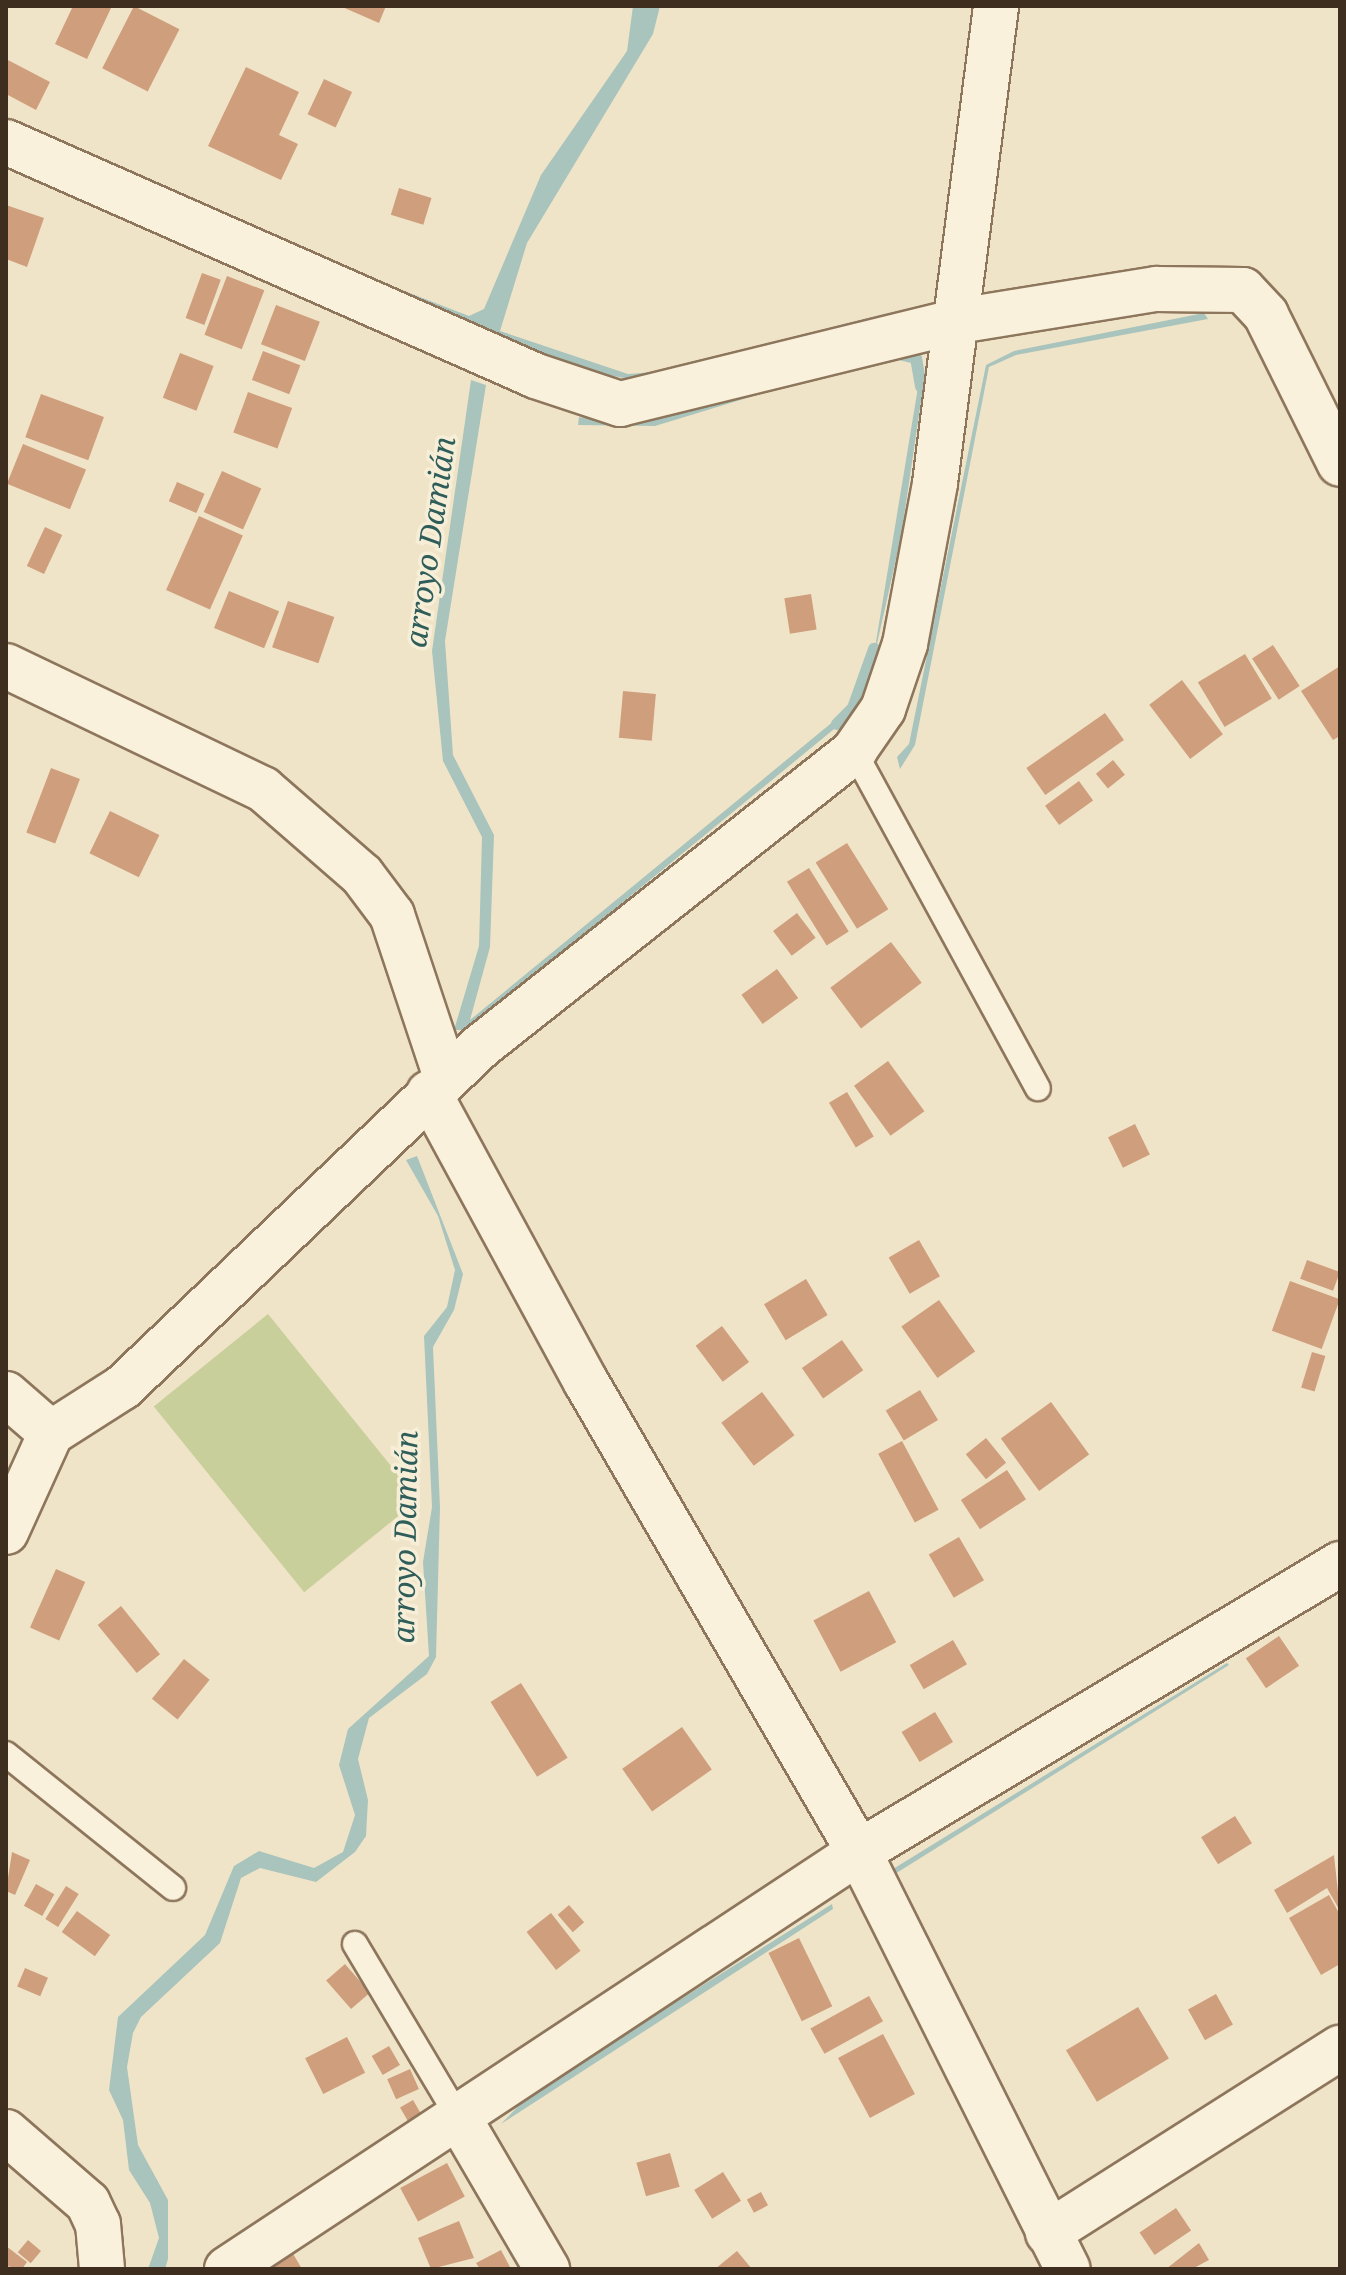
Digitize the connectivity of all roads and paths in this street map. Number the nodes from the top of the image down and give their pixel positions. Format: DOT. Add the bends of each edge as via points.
graph roads {
  1 [pos="996,6"];
  2 [pos="6,142"];
  3 [pos="958,321"];
  4 [pos="1340,464"];
  5 [pos="6,666"];
  6 [pos="854,751"];
  7 [pos="438,1085"];
  8 [pos="1038,1088"];
  9 [pos="6,1394"];
  10 [pos="51,1433"];
  11 [pos="6,1532"];
  12 [pos="1340,1564"];
  13 [pos="6,1754"];
  14 [pos="859,1852"];
  15 [pos="173,1888"];
  16 [pos="355,1944"];
  17 [pos="1340,2048"];
  18 [pos="460,2120"];
  19 [pos="6,2132"];
  20 [pos="1058,2251"];
  21 [pos="102,2269"];
  22 [pos="227,2269"];
  23 [pos="547,2269"];
  1 -- 3 [label="street"];
  2 -- 3 [label="street" via="536,376 620,404"];
  3 -- 4 [label="street" via="1156,289 1243,290 1266,315"];
  3 -- 6 [label="street" via="905,644 883,709"];
  5 -- 7 [label="street" via="263,789 352,866 392,915"];
  6 -- 7 [label="street"];
  6 -- 8 [label="lane"];
  7 -- 10 [label="street" via="123,1387"];
  7 -- 14 [label="street" via="586,1382"];
  9 -- 10 [label="street"];
  10 -- 11 [label="street"];
  12 -- 14 [label="street"];
  13 -- 15 [label="lane"];
  14 -- 18 [label="street"];
  14 -- 20 [label="street"];
  16 -- 18 [label="lane"];
  17 -- 20 [label="street"];
  18 -- 22 [label="street"];
  18 -- 23 [label="street"];
  19 -- 21 [label="street" via="88,2203 98,2224"];
}
